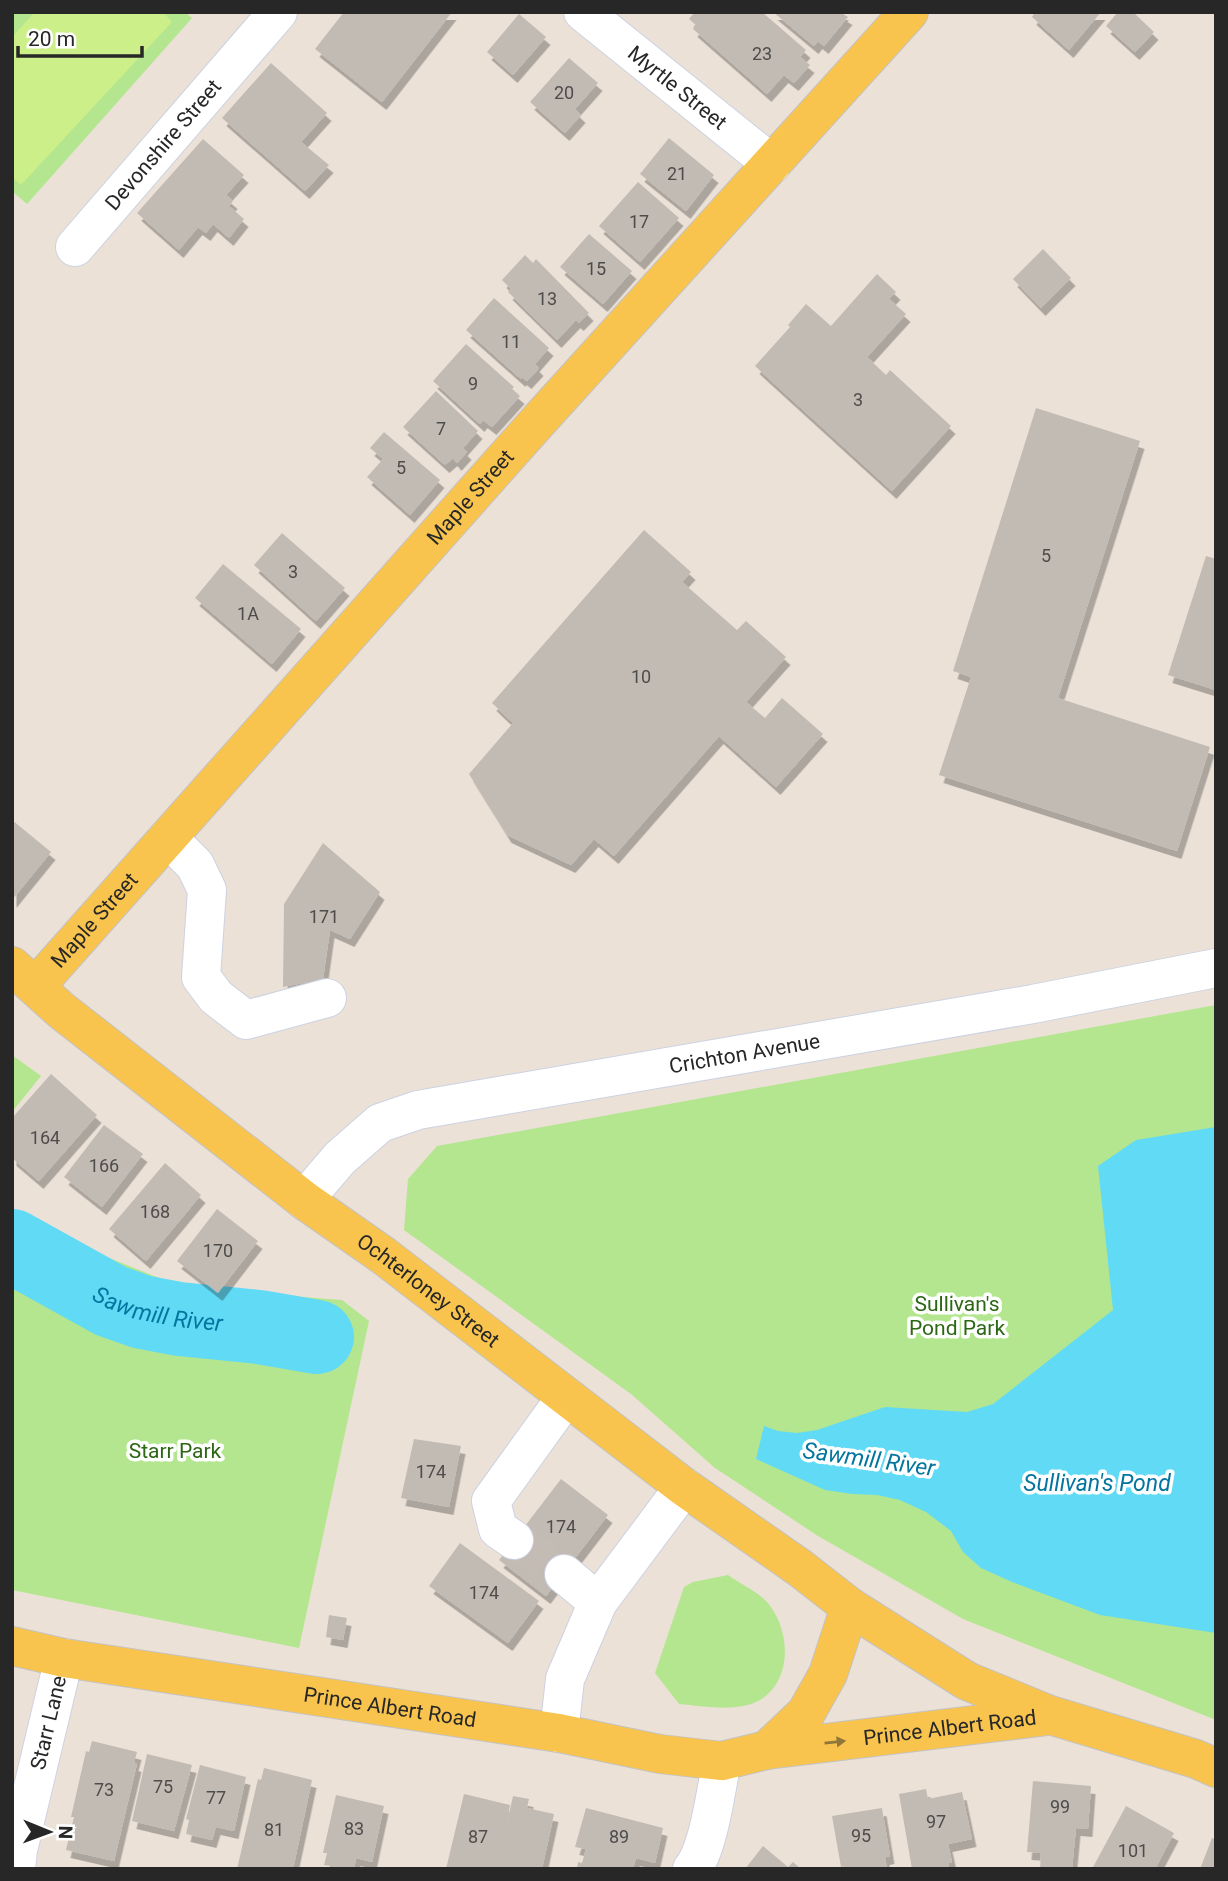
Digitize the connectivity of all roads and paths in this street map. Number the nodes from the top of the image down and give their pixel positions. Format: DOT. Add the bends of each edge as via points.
graph roads {
  1 [pos="278,12"];
  2 [pos="583,12"];
  3 [pos="909,12"];
  4 [pos="772,164"];
  5 [pos="75,247"];
  6 [pos="169,838"];
  7 [pos="1216,968"];
  8 [pos="24,976"];
  9 [pos="327,998"];
  10 [pos="304,1200"];
  11 [pos="566,1397"];
  12 [pos="684,1488"];
  13 [pos="514,1540"];
  14 [pos="564,1574"];
  15 [pos="598,1602"];
  16 [pos="850,1606"];
  17 [pos="12,1646"];
  18 [pos="64,1658"];
  19 [pos="1050,1715"];
  20 [pos="559,1733"];
  21 [pos="767,1750"];
  22 [pos="722,1761"];
  23 [pos="1216,1768"];
  24 [pos="16,1869"];
  25 [pos="692,1869"];
  1 -- 5 [label="street, Devonshire Street"];
  2 -- 4 [label="street, Myrtle Street"];
  3 -- 4 [label="main road, Maple Street"];
  4 -- 6 [label="main road, Maple Street"];
  6 -- 8 [label="main road, Maple Street"];
  6 -- 9 [label="street" via="195,865 207,890 201,977 216,997 246,1020"];
  7 -- 10 [label="street, Crichton Avenue" via="418,1110 380,1123 340,1158"];
  8 -- 10 [label="main road, Ochterloney Street" via="62,1011"];
  10 -- 11 [label="main road, Ochterloney Street"];
  11 -- 12 [label="main road, Ochterloney Street"];
  11 -- 13 [label="street" via="491,1501 498,1529"];
  12 -- 15 [label="street"];
  12 -- 16 [label="main road, Ochterloney Street"];
  14 -- 15 [label="street"];
  15 -- 20 [label="street" via="565,1678"];
  16 -- 19 [label="main road, Prince Albert Road" via="967,1681"];
  16 -- 21 [label="main road, Prince Albert Road" via="828,1674 806,1713"];
  17 -- 18 [label="main road, Prince Albert Road"];
  18 -- 20 [label="main road, Prince Albert Road"];
  18 -- 24 [label="street, Starr Lane"];
  21 -- 19 [label="main road, Prince Albert Road, one-way"];
  19 -- 23 [label="main road, Prince Albert Road"];
  20 -- 22 [label="main road, Prince Albert Road" via="660,1754"];
  21 -- 22 [label="main road, Prince Albert Road"];
  22 -- 25 [label="street" via="709,1825"];
}
